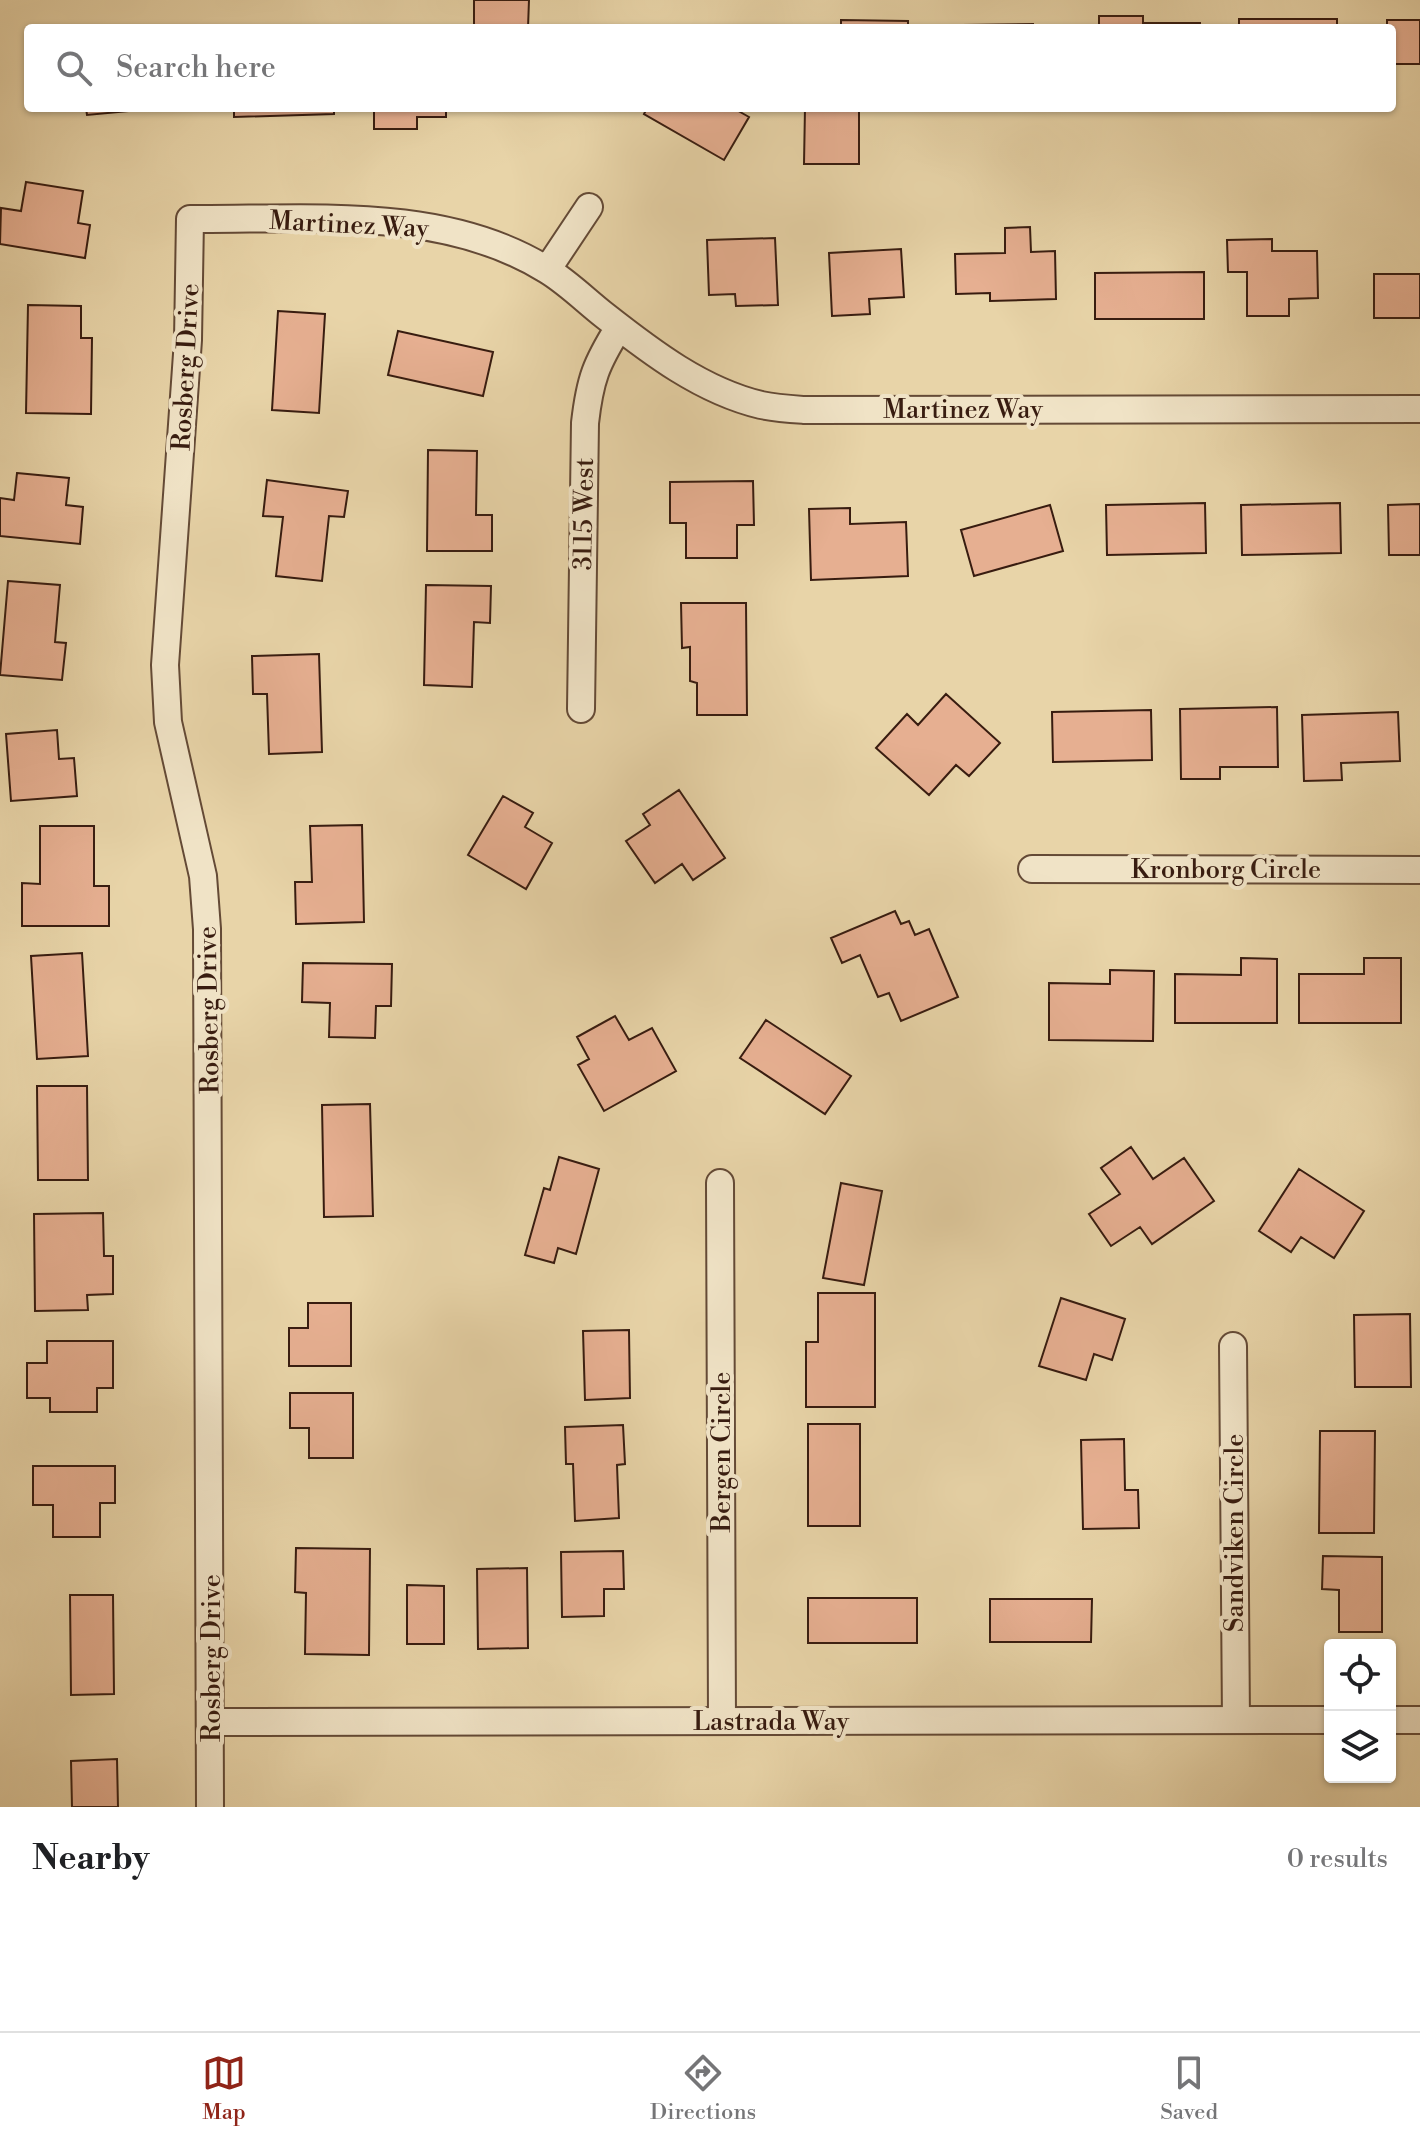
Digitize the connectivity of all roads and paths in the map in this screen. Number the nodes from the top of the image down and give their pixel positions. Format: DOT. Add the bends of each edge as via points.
graph roads {
  1 [pos="589,207"];
  2 [pos="190,219"];
  3 [pos="547,270"];
  4 [pos="619,327"];
  5 [pos="1420,409"];
  6 [pos="581,709"];
  7 [pos="1032,869"];
  8 [pos="1420,870"];
  9 [pos="720,1183"];
  10 [pos="1233,1346"];
  11 [pos="1236,1720"];
  12 [pos="1324,1720"];
  13 [pos="1396,1720"];
  14 [pos="1420,1720"];
  15 [pos="722,1721"];
  16 [pos="211,1722"];
  17 [pos="210,1807"];
  1 -- 3 [label="street"];
  2 -- 3 [label="street, Martinez Way" via="413,223 460,233"];
  2 -- 16 [label="street, Rosberg Drive" via="188,340 165,665 168,722 203,876 207,929"];
  3 -- 4 [label="street, Martinez Way"];
  4 -- 5 [label="street, Martinez Way" via="673,366 722,392 762,405 804,410"];
  4 -- 6 [label="street, 3115 West" via="596,364 585,423"];
  7 -- 8 [label="street, Kronborg Circle"];
  9 -- 15 [label="street, Bergen Circle"];
  10 -- 11 [label="street, Sandviken Circle"];
  11 -- 12 [label="street, Lastrada Way"];
  11 -- 15 [label="street, Lastrada Way"];
  13 -- 14 [label="street"];
  15 -- 16 [label="street, Lastrada Way"];
  16 -- 17 [label="street, Rosberg Drive"];
}
